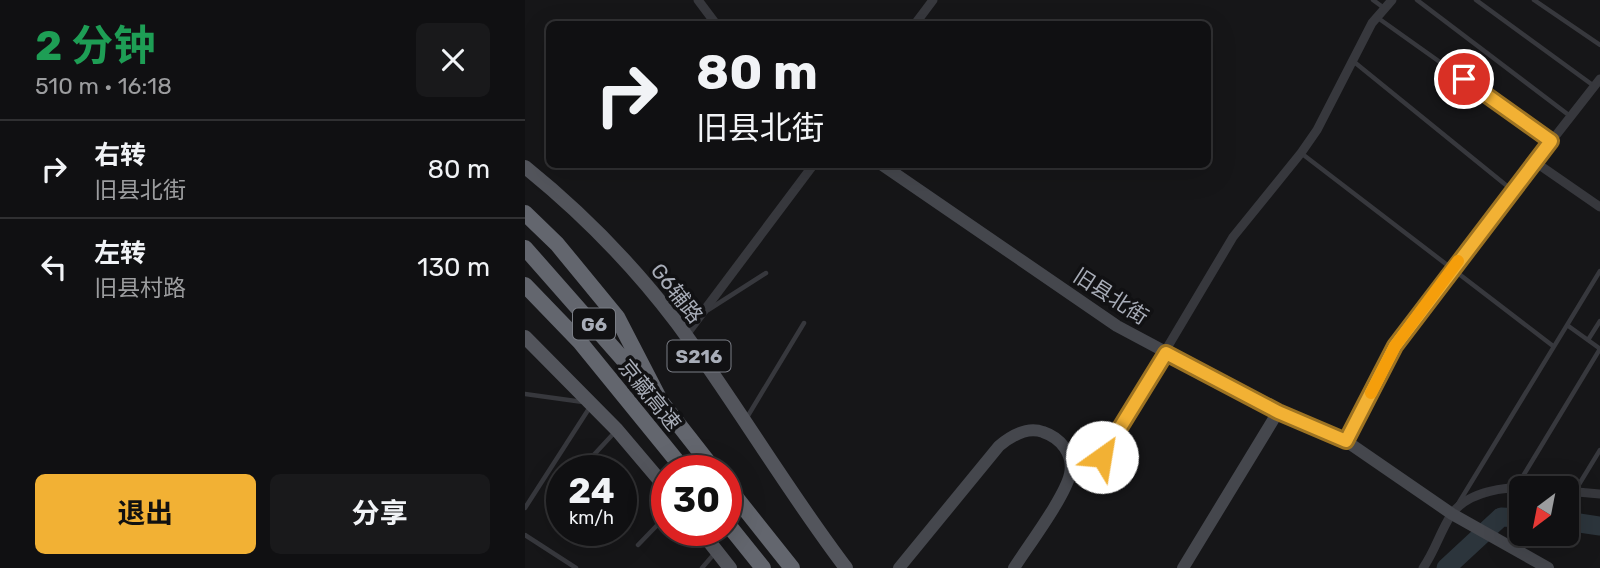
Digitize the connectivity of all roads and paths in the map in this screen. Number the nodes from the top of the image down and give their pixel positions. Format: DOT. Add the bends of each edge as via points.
graph roads {
  1 [pos="698,0"];
  2 [pos="933,0"];
  3 [pos="1373,0"];
  4 [pos="1392,0"];
  5 [pos="1416,0"];
  6 [pos="1476,0"];
  7 [pos="1534,0"];
  8 [pos="1384,8"];
  9 [pos="1377,17"];
  10 [pos="714,21"];
  11 [pos="917,21"];
  12 [pos="1600,45"];
  13 [pos="1353,60"];
  14 [pos="1597,83"];
  15 [pos="1571,117"];
  16 [pos="1551,141"];
  17 [pos="1301,153"];
  18 [pos="1535,162"];
  19 [pos="525,167"];
  20 [pos="811,168"];
  21 [pos="887,168"];
  22 [pos="1513,191"];
  23 [pos="1600,207"];
  24 [pos="525,213"];
  25 [pos="525,248"];
  26 [pos="1451,270"];
  27 [pos="1600,271"];
  28 [pos="766,273"];
  29 [pos="525,285"];
  30 [pos="704,313"];
  31 [pos="1600,321"];
  32 [pos="804,323"];
  33 [pos="1567,325"];
  34 [pos="685,336"];
  35 [pos="525,337"];
  36 [pos="1588,340"];
  37 [pos="1553,346"];
  38 [pos="1600,349"];
  39 [pos="1166,353"];
  40 [pos="525,394"];
  41 [pos="661,402"];
  42 [pos="592,403"];
  43 [pos="1278,412"];
  44 [pos="743,423"];
  45 [pos="617,430"];
  46 [pos="1346,441"];
  47 [pos="1600,450"];
  48 [pos="594,455"];
  49 [pos="671,455"];
  50 [pos="702,455"];
  51 [pos="1102,457"];
  52 [pos="651,470"];
  53 [pos="1523,476"];
  54 [pos="1579,480"];
  55 [pos="1509,488"];
  56 [pos="1579,492"];
  57 [pos="1600,494"];
  58 [pos="742,505"];
  59 [pos="525,508"];
  60 [pos="1452,514"];
  61 [pos="651,532"];
  62 [pos="525,535"];
  63 [pos="742,542"];
  64 [pos="638,545"];
  65 [pos="713,546"];
  66 [pos="717,551"];
  67 [pos="1017,567"];
  68 [pos="576,568"];
  69 [pos="702,568"];
  70 [pos="730,568"];
  71 [pos="763,568"];
  72 [pos="792,568"];
  73 [pos="846,568"];
  74 [pos="899,568"];
  75 [pos="1183,568"];
  76 [pos="1423,568"];
  77 [pos="1548,568"];
  1 -- 10 [label="street"];
  2 -- 11 [label="street"];
  3 -- 8 [label="lane"];
  4 -- 8 [label="street"];
  5 -- 15 [label="lane"];
  6 -- 14 [label="lane"];
  7 -- 12 [label="lane"];
  8 -- 9 [label="street"];
  9 -- 13 [label="street"];
  9 -- 16 [label="lane"];
  13 -- 17 [label="street"];
  13 -- 22 [label="lane"];
  14 -- 15 [label="street"];
  15 -- 16 [label="street"];
  16 -- 18 [label="street"];
  17 -- 26 [label="lane"];
  17 -- 39 [label="street" via="1233,237"];
  18 -- 22 [label="street"];
  18 -- 23 [label="street"];
  19 -- 34 [label="main road, G6辅路 / S216" via="619,254"];
  20 -- 30 [label="street"];
  21 -- 39 [label="street, 旧县北街" via="1117,326"];
  22 -- 26 [label="street"];
  24 -- 41 [label="highway" via="617,317"];
  25 -- 41 [label="highway, G6"];
  26 -- 37 [label="lane"];
  26 -- 46 [label="street" via="1395,346"];
  27 -- 33 [label="lane"];
  28 -- 30 [label="lane"];
  29 -- 49 [label="highway, 京藏高速 / G6" via="580,342"];
  30 -- 34 [label="street"];
  31 -- 36 [label="lane"];
  32 -- 44 [label="lane"];
  33 -- 36 [label="lane"];
  33 -- 37 [label="lane"];
  34 -- 44 [label="main road, G6辅路 / S216"];
  35 -- 42 [label="main road"];
  36 -- 38 [label="lane"];
  37 -- 60 [label="lane"];
  38 -- 53 [label="lane"];
  39 -- 43 [label="street, 旧县北街"];
  39 -- 51 [label="street"];
  40 -- 42 [label="lane"];
  41 -- 50 [label="highway"];
  42 -- 45 [label="main road"];
  42 -- 59 [label="lane"];
  43 -- 46 [label="street, 旧县北街"];
  43 -- 75 [label="street"];
  44 -- 73 [label="main road, G6辅路 / S216"];
  45 -- 48 [label="lane"];
  45 -- 52 [label="main road"];
  46 -- 60 [label="street, 旧县北街"];
  47 -- 54 [label="lane"];
  55 -- 60 [label="street" via="1471,498"];
  56 -- 57 [label="street"];
  58 -- 72 [label="highway"];
  60 -- 76 [label="street"];
  60 -- 77 [label="street, 旧县北街"];
  61 -- 64 [label="lane"];
  62 -- 68 [label="lane"];
  63 -- 71 [label="highway"];
  65 -- 66 [label="main road"];
  66 -- 69 [label="lane"];
  66 -- 70 [label="main road"];
  67 -- 74 [label="street" via="1070,474 1066,448 1040,430 1011,436 999,446"];
}
